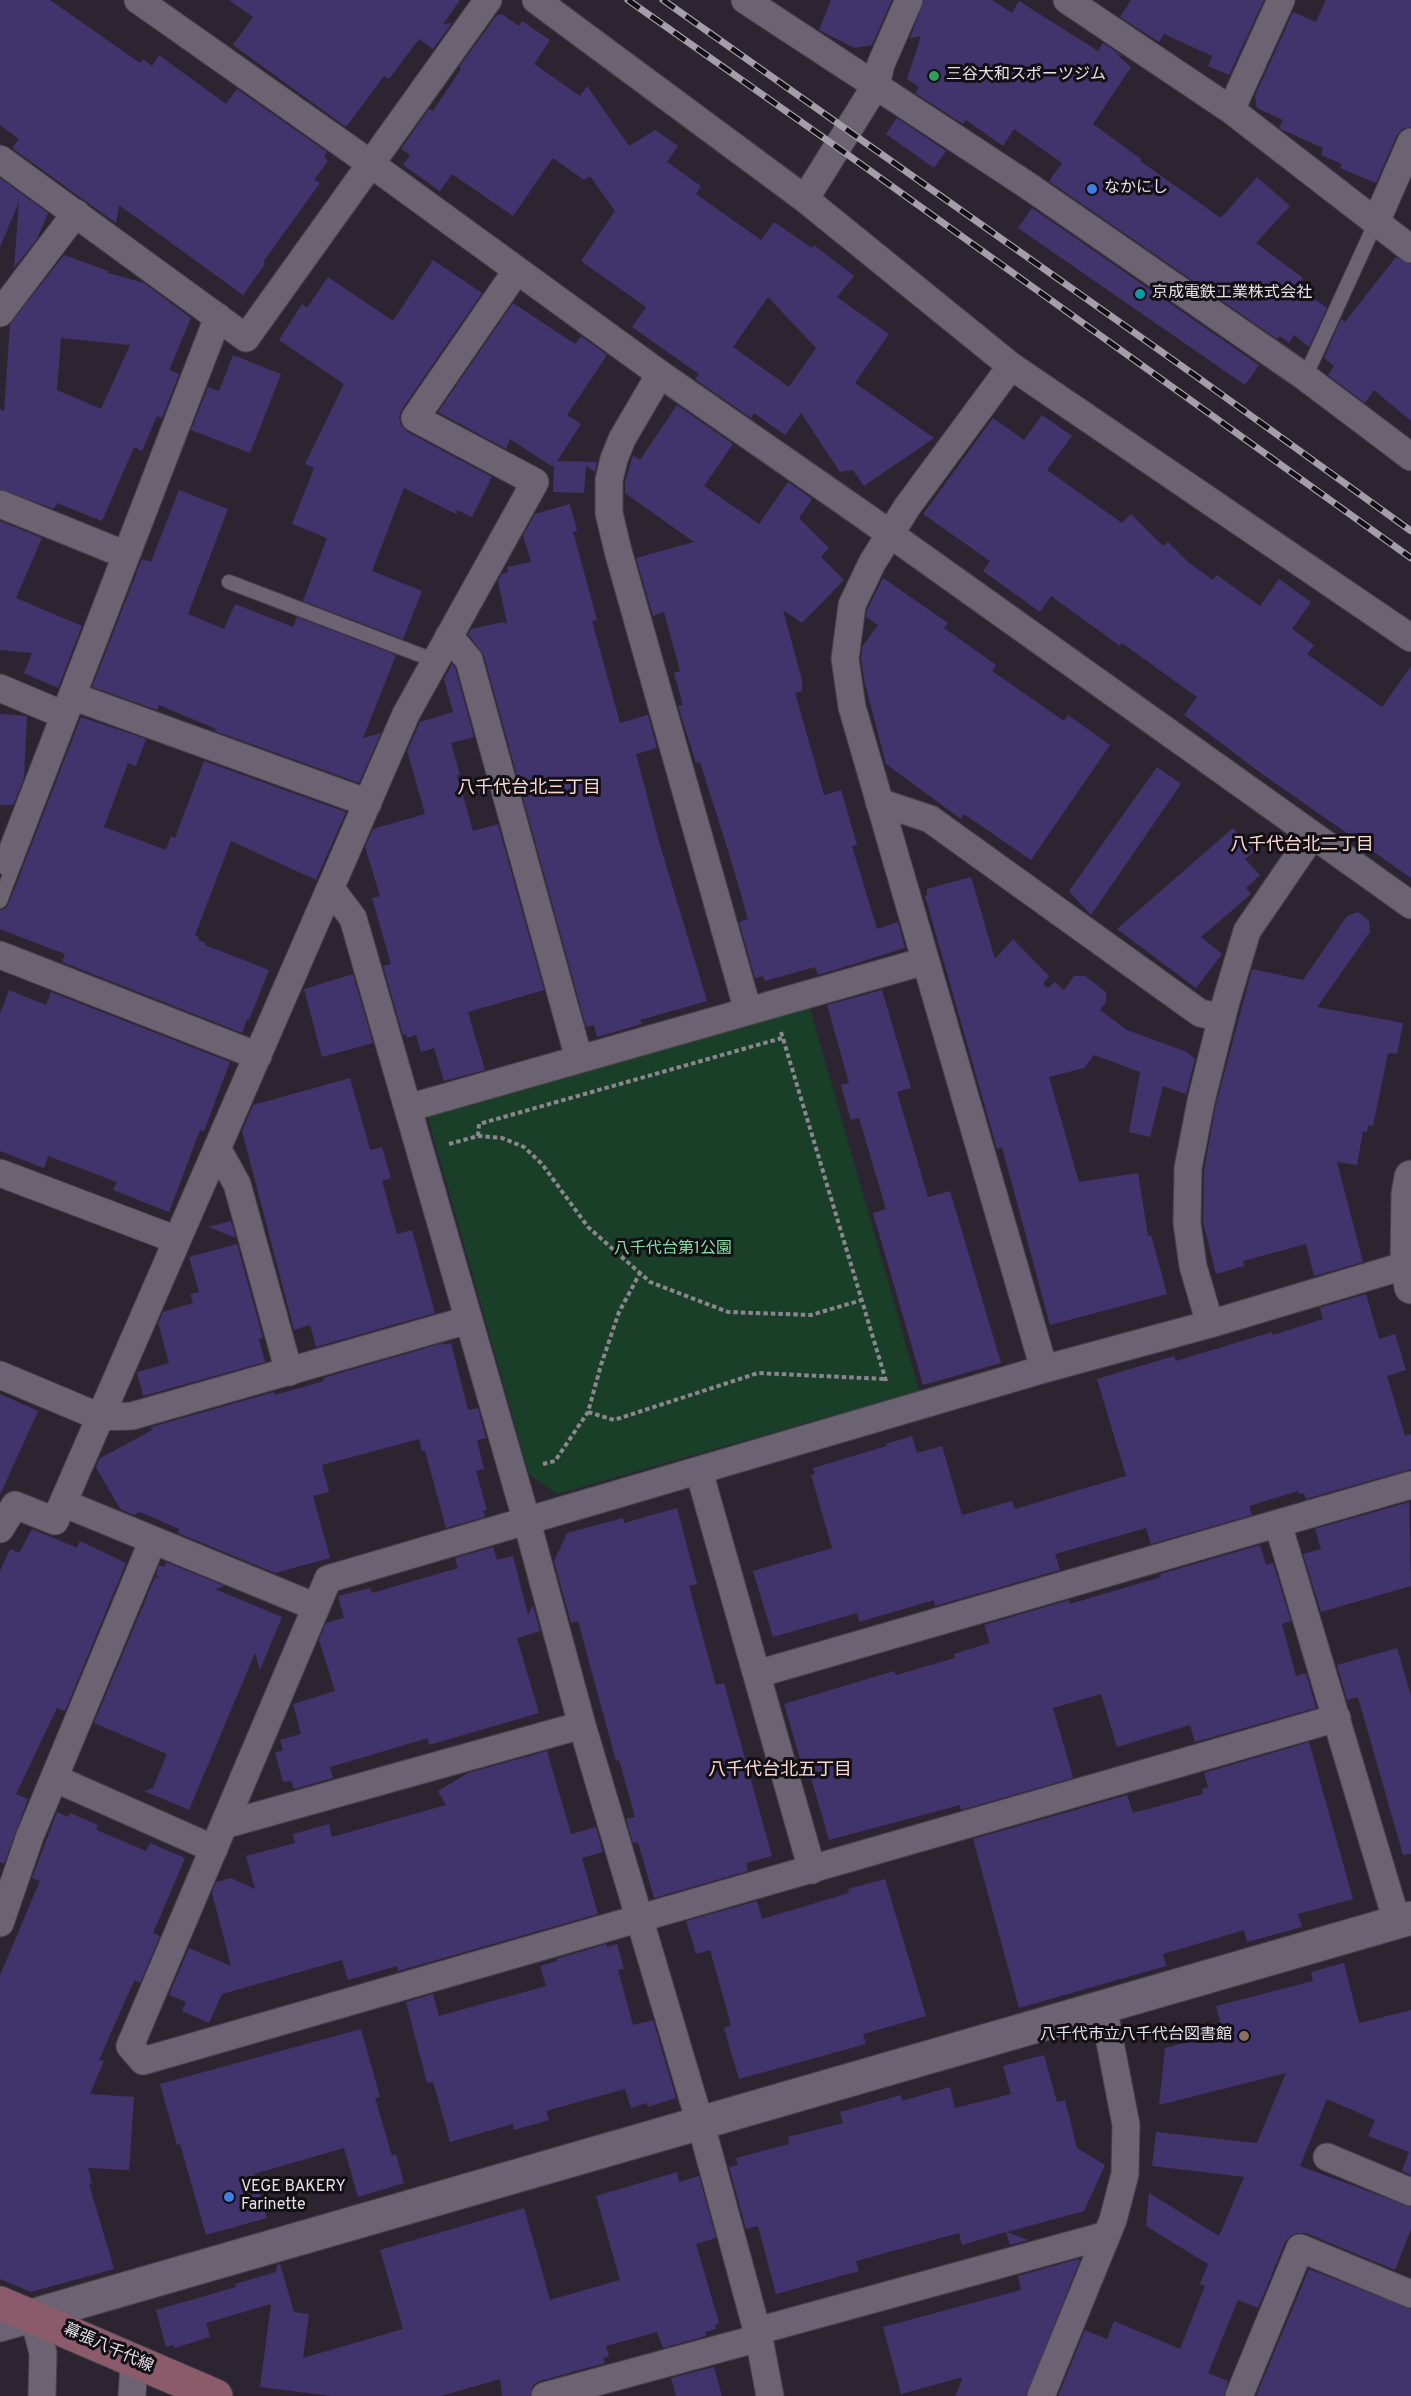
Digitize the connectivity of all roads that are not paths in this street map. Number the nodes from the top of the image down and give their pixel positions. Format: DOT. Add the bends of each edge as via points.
graph roads {
  1 [pos="138,0"];
  2 [pos="488,0"];
  3 [pos="536,0"];
  4 [pos="745,0"];
  5 [pos="909,0"];
  6 [pos="1281,0"];
  7 [pos="1084,5"];
  8 [pos="876,85"];
  9 [pos="1232,117"];
  10 [pos="1411,142"];
  11 [pos="0,159"];
  12 [pos="370,164"];
  13 [pos="805,199"];
  14 [pos="76,213"];
  15 [pos="1376,222"];
  16 [pos="1411,249"];
  17 [pos="517,270"];
  18 [pos="0,313"];
  19 [pos="218,317"];
  20 [pos="1011,366"];
  21 [pos="660,374"];
  22 [pos="1305,377"];
  23 [pos="1411,457"];
  24 [pos="0,504"];
  25 [pos="889,534"];
  26 [pos="126,555"];
  27 [pos="229,582"];
  28 [pos="449,636"];
  29 [pos="1411,638"];
  30 [pos="436,661"];
  31 [pos="0,688"];
  32 [pos="68,706"];
  33 [pos="879,802"];
  34 [pos="368,804"];
  35 [pos="1312,837"];
  36 [pos="8,862"];
  37 [pos="331,889"];
  38 [pos="0,901"];
  39 [pos="1411,905"];
  40 [pos="0,955"];
  41 [pos="925,961"];
  42 [pos="748,1011"];
  43 [pos="1222,1018"];
  44 [pos="258,1056"];
  45 [pos="579,1059"];
  46 [pos="408,1108"];
  47 [pos="217,1148"];
  48 [pos="0,1173"];
  49 [pos="1411,1177"];
  50 [pos="177,1240"];
  51 [pos="1409,1276"];
  52 [pos="468,1320"];
  53 [pos="1210,1324"];
  54 [pos="1044,1369"];
  55 [pos="289,1372"];
  56 [pos="0,1375"];
  57 [pos="100,1417"];
  58 [pos="699,1471"];
  59 [pos="1411,1485"];
  60 [pos="63,1503"];
  61 [pos="527,1522"];
  62 [pos="1278,1524"];
  63 [pos="0,1529"];
  64 [pos="153,1540"];
  65 [pos="316,1607"];
  66 [pos="757,1674"];
  67 [pos="1337,1718"];
  68 [pos="582,1725"];
  69 [pos="54,1778"];
  70 [pos="224,1824"];
  71 [pos="214,1849"];
  72 [pos="812,1870"];
  73 [pos="640,1919"];
  74 [pos="1404,1920"];
  75 [pos="0,1923"];
  76 [pos="1103,2006"];
  77 [pos="700,2123"];
  78 [pos="1328,2157"];
  79 [pos="1411,2192"];
  80 [pos="1107,2235"];
  81 [pos="1411,2294"];
  82 [pos="0,2302"];
  83 [pos="33,2315"];
  84 [pos="0,2325"];
  85 [pos="758,2334"];
  86 [pos="134,2362"];
  87 [pos="42,2396"];
  88 [pos="132,2396"];
  89 [pos="216,2396"];
  90 [pos="545,2396"];
  91 [pos="770,2396"];
  92 [pos="1041,2396"];
  93 [pos="1239,2396"];
  1 -- 12 [label="street"];
  2 -- 12 [label="street"];
  3 -- 13 [label="street"];
  4 -- 8 [label="street"];
  5 -- 8 [label="street"];
  6 -- 9 [label="street"];
  7 -- 9 [label="street" via="1169,76"];
  8 -- 13 [label="street"];
  8 -- 22 [label="street"];
  9 -- 15 [label="street"];
  10 -- 15 [label="street"];
  11 -- 14 [label="street"];
  12 -- 17 [label="street"];
  12 -- 19 [label="street" via="246,338"];
  13 -- 20 [label="street"];
  14 -- 18 [label="street"];
  14 -- 19 [label="street"];
  15 -- 16 [label="street"];
  15 -- 22 [label="lane" via="1351,261"];
  17 -- 21 [label="street"];
  17 -- 28 [label="street" via="415,418 535,482"];
  19 -- 26 [label="street"];
  20 -- 25 [label="street"];
  20 -- 29 [label="street"];
  21 -- 25 [label="street"];
  21 -- 42 [label="street" via="614,459 609,480 609,513"];
  22 -- 23 [label="street"];
  24 -- 26 [label="street"];
  25 -- 33 [label="street" via="852,605 845,659 852,707"];
  25 -- 35 [label="street"];
  26 -- 32 [label="street"];
  27 -- 30 [label="lane"];
  28 -- 30 [label="street"];
  28 -- 45 [label="street" via="469,660"];
  30 -- 34 [label="street" via="406,714"];
  31 -- 32 [label="street"];
  32 -- 34 [label="street"];
  32 -- 36 [label="street"];
  33 -- 41 [label="street"];
  33 -- 43 [label="street" via="930,819 1200,1013"];
  34 -- 37 [label="street"];
  35 -- 39 [label="street"];
  35 -- 43 [label="street" via="1247,931"];
  36 -- 38 [label="lane" via="14,864"];
  37 -- 44 [label="street"];
  37 -- 46 [label="street" via="353,918"];
  40 -- 44 [label="street"];
  41 -- 42 [label="street"];
  41 -- 54 [label="street"];
  42 -- 45 [label="street"];
  43 -- 53 [label="street" via="1201,1101 1188,1179 1187,1223 1193,1266"];
  44 -- 47 [label="street"];
  45 -- 46 [label="street"];
  46 -- 52 [label="street"];
  47 -- 50 [label="street"];
  47 -- 55 [label="street" via="237,1184"];
  48 -- 50 [label="street"];
  49 -- 51 [label="street"];
  50 -- 57 [label="street"];
  51 -- 53 [label="street"];
  52 -- 55 [label="street"];
  52 -- 61 [label="street"];
  53 -- 54 [label="street"];
  54 -- 58 [label="street"];
  55 -- 57 [label="street" via="132,1416"];
  56 -- 57 [label="street"];
  57 -- 60 [label="street"];
  58 -- 61 [label="street"];
  58 -- 66 [label="street"];
  59 -- 62 [label="street"];
  60 -- 63 [label="street" via="55,1521 15,1505"];
  60 -- 64 [label="street"];
  61 -- 65 [label="street" via="328,1579"];
  61 -- 68 [label="street"];
  62 -- 66 [label="street"];
  62 -- 67 [label="street"];
  64 -- 65 [label="street"];
  64 -- 69 [label="street"];
  65 -- 70 [label="street"];
  66 -- 72 [label="street"];
  67 -- 72 [label="street"];
  67 -- 74 [label="street"];
  68 -- 70 [label="street"];
  68 -- 73 [label="street"];
  69 -- 71 [label="street"];
  69 -- 75 [label="street"];
  70 -- 71 [label="street"];
  71 -- 73 [label="street" via="130,2046 143,2061"];
  72 -- 73 [label="street"];
  73 -- 77 [label="street"];
  74 -- 76 [label="street"];
  76 -- 77 [label="street"];
  76 -- 80 [label="street" via="1126,2125 1125,2174"];
  77 -- 83 [label="street"];
  77 -- 85 [label="street"];
  78 -- 79 [label="street"];
  80 -- 85 [label="street"];
  80 -- 92 [label="street"];
  81 -- 93 [label="street" via="1300,2248"];
  82 -- 83 [label="main road, 幕張八千代線"];
  83 -- 84 [label="street"];
  83 -- 86 [label="main road, 幕張八千代線"];
  83 -- 87 [label="street" via="43,2353"];
  85 -- 90 [label="street"];
  85 -- 91 [label="street"];
  86 -- 88 [label="street"];
  86 -- 89 [label="main road, 幕張八千代線"];
}
